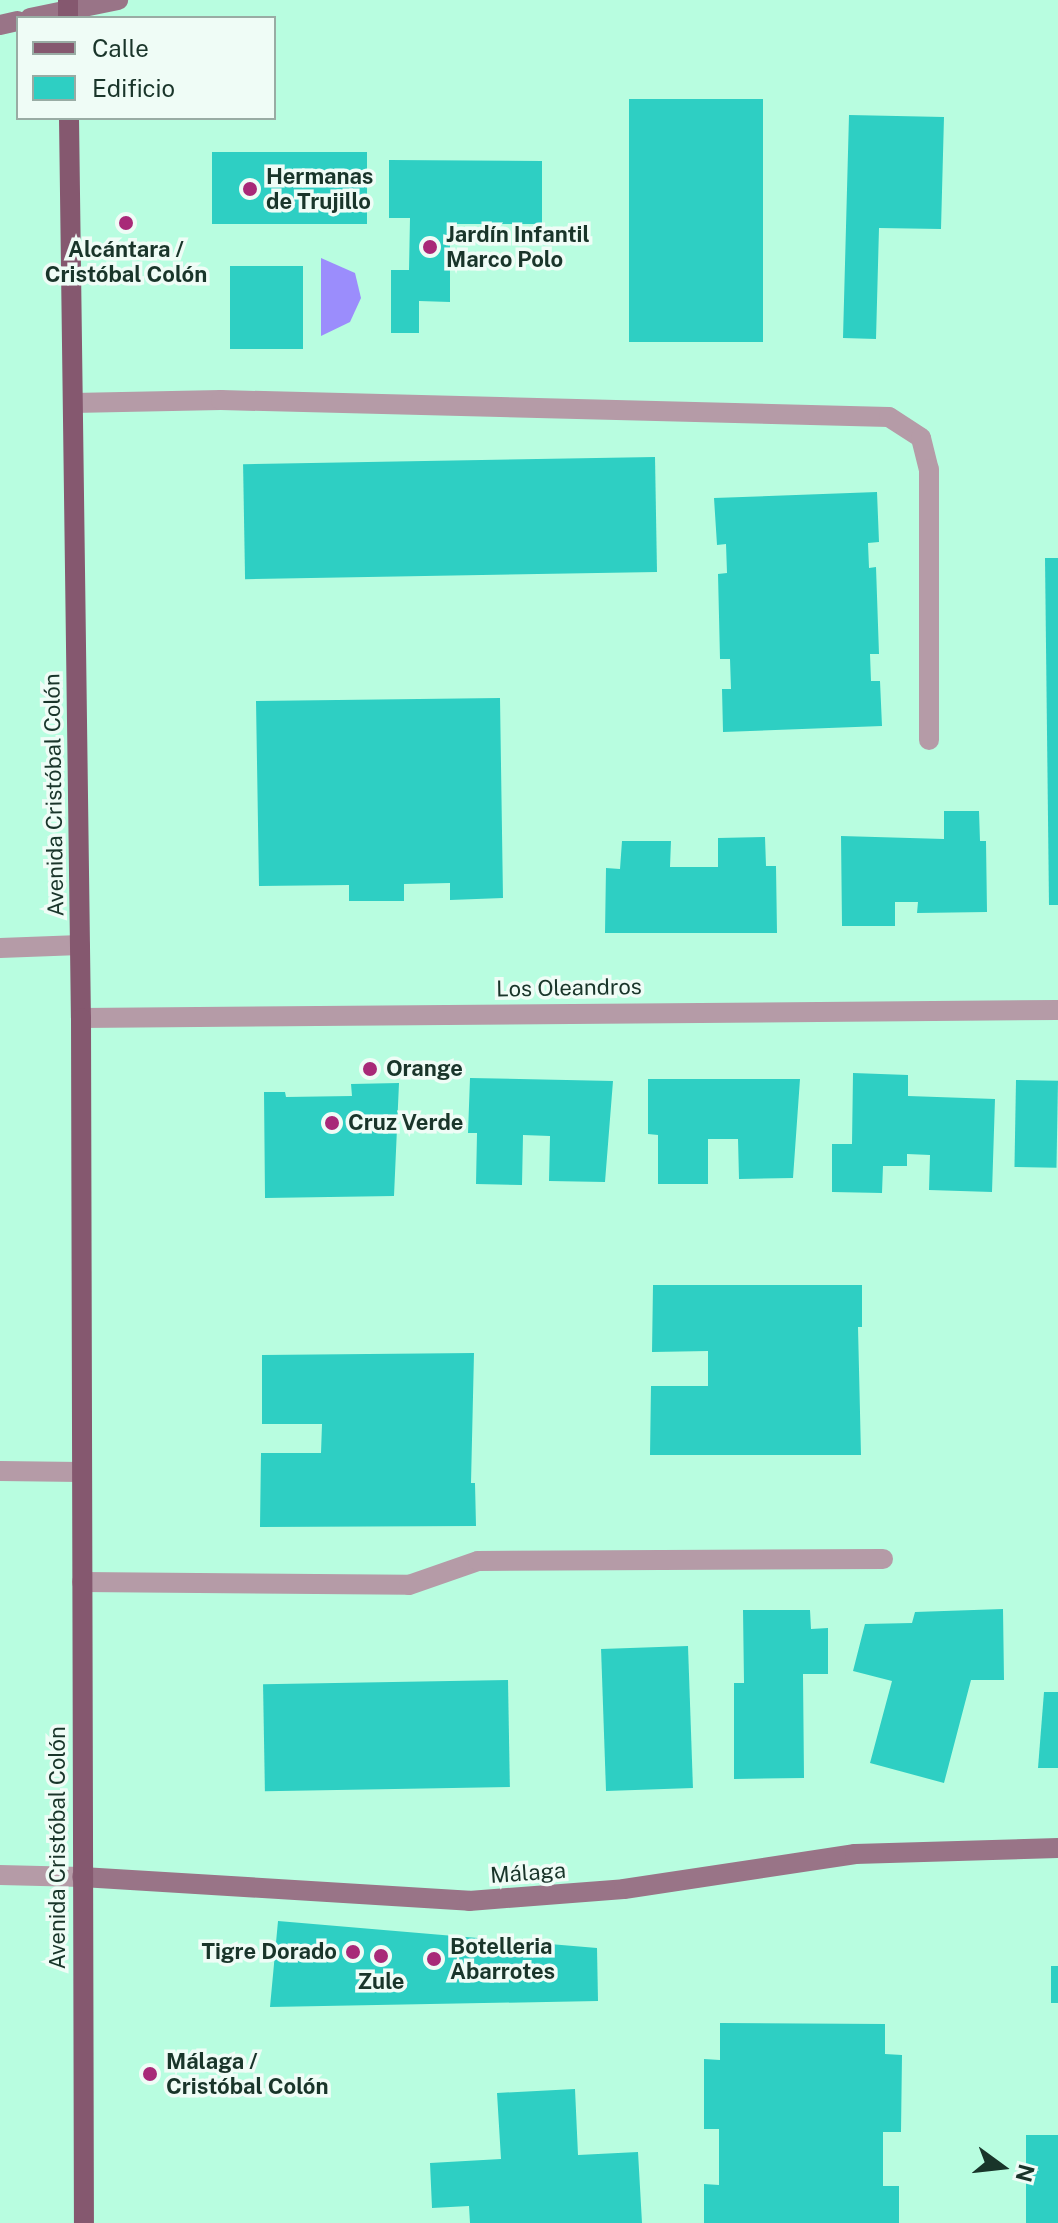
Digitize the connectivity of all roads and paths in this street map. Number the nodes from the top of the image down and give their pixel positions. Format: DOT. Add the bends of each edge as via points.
graph roads {
  1 [pos="118,0"];
  2 [pos="68,9"];
  3 [pos="38,16"];
  4 [pos="69,120"];
  5 [pos="73,403"];
  6 [pos="929,740"];
  7 [pos="80,945"];
  8 [pos="0,948"];
  9 [pos="1058,1010"];
  10 [pos="81,1018"];
  11 [pos="0,1471"];
  12 [pos="80,1472"];
  13 [pos="883,1559"];
  14 [pos="82,1582"];
  15 [pos="1058,1848"];
  16 [pos="0,1875"];
  17 [pos="82,1877"];
  18 [pos="84,2223"];
  1 -- 2 [label="street"];
  2 -- 3 [label="street"];
  4 -- 5 [label="main road, Avenida Cristóbal Colón"];
  5 -- 6 [label="street" via="221,400 889,417 921,438 929,469"];
  5 -- 7 [label="main road, Avenida Cristóbal Colón"];
  7 -- 8 [label="street"];
  7 -- 10 [label="main road, Avenida Cristóbal Colón"];
  9 -- 10 [label="street, Los Oleandros"];
  10 -- 12 [label="main road, Avenida Cristóbal Colón"];
  11 -- 12 [label="street"];
  12 -- 14 [label="main road, Avenida Cristóbal Colón"];
  13 -- 14 [label="street" via="478,1561 409,1585"];
  14 -- 17 [label="main road, Avenida Cristóbal Colón"];
  15 -- 17 [label="street, Málaga" via="855,1854 624,1889 469,1901"];
  16 -- 17 [label="street, Málaga"];
  17 -- 18 [label="main road, Avenida Cristóbal Colón"];
}
